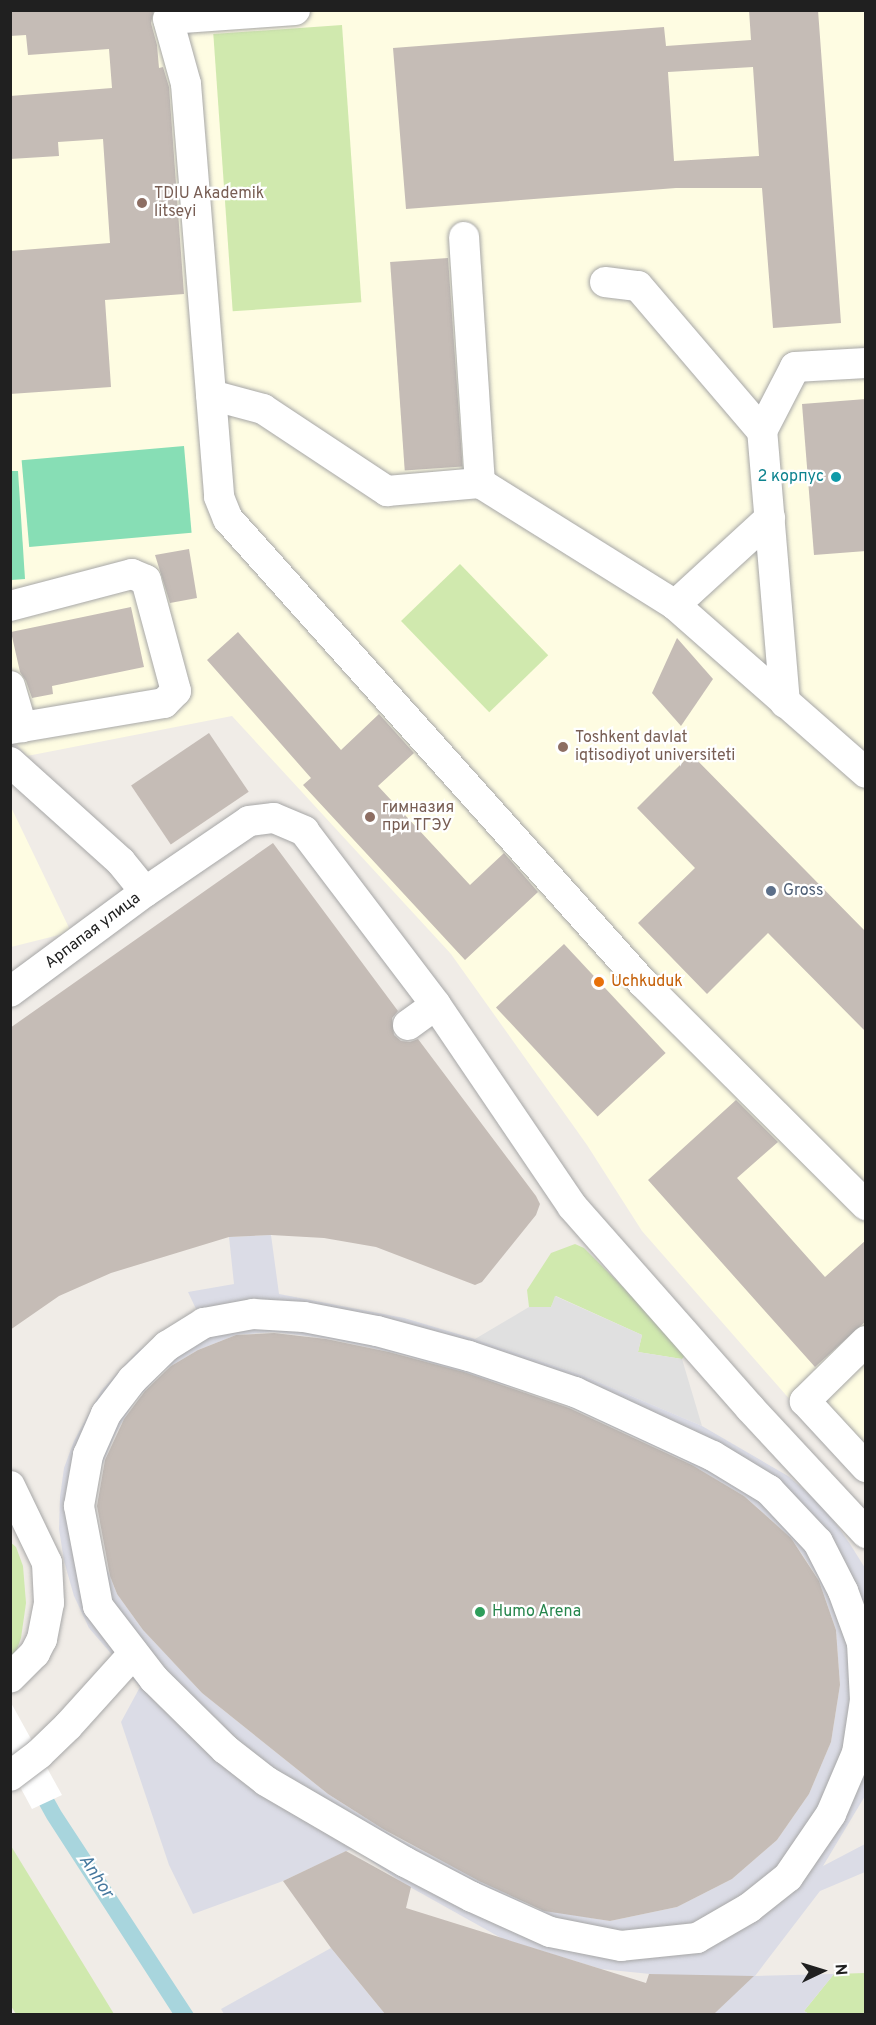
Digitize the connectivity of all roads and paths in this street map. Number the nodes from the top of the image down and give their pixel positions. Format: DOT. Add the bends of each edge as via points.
graph roads {
  1 [pos="295,10"];
  2 [pos="168,15"];
  3 [pos="464,237"];
  4 [pos="605,282"];
  5 [pos="866,363"];
  6 [pos="211,395"];
  7 [pos="762,431"];
  8 [pos="480,483"];
  9 [pos="770,518"];
  10 [pos="675,605"];
  11 [pos="10,606"];
  12 [pos="10,686"];
  13 [pos="785,704"];
  14 [pos="16,728"];
  15 [pos="10,762"];
  16 [pos="866,773"];
  17 [pos="145,892"];
  18 [pos="10,992"];
  19 [pos="436,1005"];
  20 [pos="408,1025"];
  21 [pos="866,1205"];
  22 [pos="866,1341"];
  23 [pos="866,1467"];
  24 [pos="10,1486"];
  25 [pos="866,1533"];
  26 [pos="134,1653"];
  27 [pos="10,1678"];
  28 [pos="12,1775"];
  1 -- 2 [label="street"];
  2 -- 6 [label="street" via="186,84"];
  3 -- 8 [label="street"];
  4 -- 7 [label="street" via="638,286"];
  5 -- 7 [label="street" via="795,367"];
  6 -- 8 [label="street" via="262,409 387,491"];
  6 -- 21 [label="street" via="219,497 240,536 643,983"];
  7 -- 9 [label="street"];
  8 -- 10 [label="street"];
  9 -- 10 [label="street"];
  9 -- 13 [label="street"];
  10 -- 13 [label="street"];
  11 -- 14 [label="street" via="132,574 146,580 176,691 164,703"];
  12 -- 14 [label="street"];
  13 -- 16 [label="street"];
  15 -- 17 [label="street, Арпапая улица" via="121,862"];
  17 -- 18 [label="street, Арпапая улица"];
  17 -- 19 [label="street" via="249,821 274,818 304,831"];
  19 -- 20 [label="street"];
  19 -- 25 [label="street" via="572,1206"];
  22 -- 23 [label="street" via="805,1401"];
  24 -- 27 [label="street" via="47,1563 50,1603 38,1646"];
  26 -- 26 [label="street" via="98,1606 79,1506 88,1455 106,1414 132,1380 167,1346 204,1323 254,1314 304,1317 377,1331 469,1356 575,1392 713,1456 769,1490 818,1542 843,1591 862,1643 865,1700 857,1753 831,1814 788,1877 749,1908 697,1938 621,1946 550,1932 472,1898 334,1823 266,1781 225,1749"];
  26 -- 28 [label="street" via="39,1754"];
}
